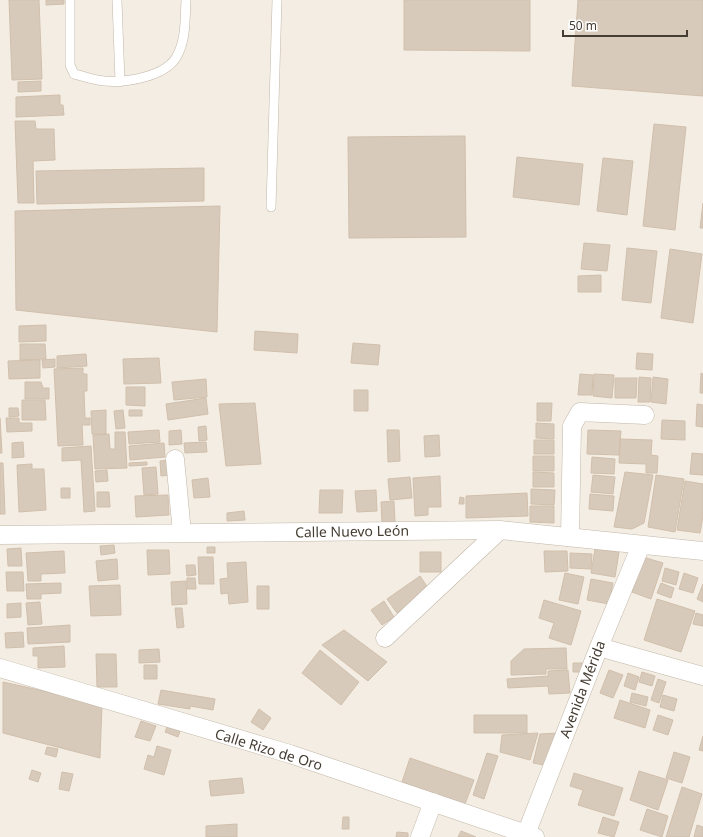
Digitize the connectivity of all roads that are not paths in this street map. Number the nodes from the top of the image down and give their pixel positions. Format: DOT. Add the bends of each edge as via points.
graph roads {
  1 [pos="70,0"];
  2 [pos="117,0"];
  3 [pos="186,0"];
  4 [pos="277,0"];
  5 [pos="120,82"];
  6 [pos="272,207"];
  7 [pos="645,415"];
  8 [pos="175,459"];
  9 [pos="500,530"];
  10 [pos="182,533"];
  11 [pos="0,535"];
  12 [pos="570,537"];
  13 [pos="641,545"];
  14 [pos="703,551"];
  15 [pos="385,638"];
  16 [pos="599,647"];
  17 [pos="0,668"];
  18 [pos="703,676"];
  19 [pos="433,802"];
  20 [pos="531,835"];
  21 [pos="420,837"];
  1 -- 5 [label="lane" via="70,65 74,74 102,81"];
  2 -- 5 [label="lane"];
  3 -- 5 [label="lane" via="178,56 164,69 150,76"];
  4 -- 6 [label="lane"];
  7 -- 12 [label="street" via="580,412 572,426"];
  8 -- 10 [label="street"];
  9 -- 10 [label="street, Calle Nuevo León"];
  9 -- 12 [label="street, Calle Nuevo León"];
  9 -- 15 [label="street"];
  10 -- 11 [label="street, Calle Nuevo León"];
  12 -- 13 [label="street, Calle Nuevo León"];
  13 -- 14 [label="street, Calle Nuevo León"];
  13 -- 16 [label="street, Avenida Mérida"];
  16 -- 18 [label="street"];
  16 -- 20 [label="street, Avenida Mérida"];
  17 -- 19 [label="street, Calle Rizo de Oro" via="290,754"];
  19 -- 20 [label="street, Calle Rizo de Oro"];
  19 -- 21 [label="street"];
}
